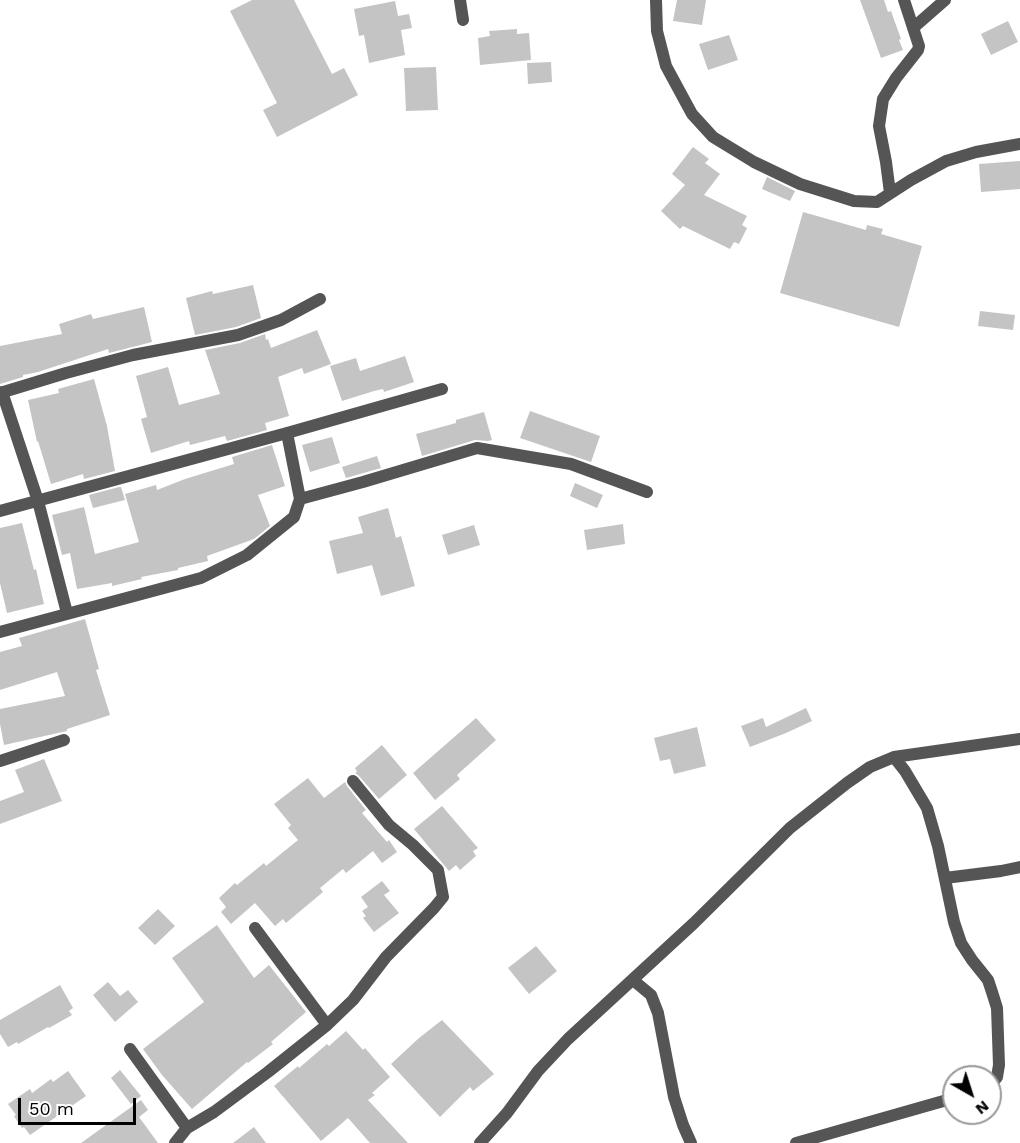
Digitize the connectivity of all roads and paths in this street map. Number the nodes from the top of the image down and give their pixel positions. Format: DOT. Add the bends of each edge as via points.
graph roads {
  1 [pos="460,0"];
  2 [pos="656,0"];
  3 [pos="904,0"];
  4 [pos="945,0"];
  5 [pos="462,20"];
  6 [pos="914,28"];
  7 [pos="1020,144"];
  8 [pos="890,193"];
  9 [pos="320,299"];
  10 [pos="442,389"];
  11 [pos="1,392"];
  12 [pos="287,433"];
  13 [pos="647,492"];
  14 [pos="300,499"];
  15 [pos="38,501"];
  16 [pos="0,511"];
  17 [pos="67,613"];
  18 [pos="0,632"];
  19 [pos="1020,739"];
  20 [pos="64,740"];
  21 [pos="894,757"];
  22 [pos="0,761"];
  23 [pos="353,781"];
  24 [pos="1020,867"];
  25 [pos="945,878"];
  26 [pos="255,928"];
  27 [pos="633,980"];
  28 [pos="327,1025"];
  29 [pos="130,1049"];
  30 [pos="999,1065"];
  31 [pos="942,1101"];
  32 [pos="188,1128"];
  33 [pos="175,1143"];
  34 [pos="480,1143"];
  35 [pos="691,1143"];
  36 [pos="796,1143"];
  1 -- 5 [label="street"];
  2 -- 8 [label="street" via="657,31 666,66 692,114 713,137 763,167 843,198 877,202"];
  3 -- 6 [label="street"];
  4 -- 6 [label="street"];
  6 -- 8 [label="street" via="918,50 883,99 879,126"];
  7 -- 8 [label="street" via="946,161"];
  9 -- 11 [label="street" via="281,320 238,335 133,355"];
  10 -- 12 [label="street"];
  11 -- 15 [label="street"];
  12 -- 14 [label="street"];
  12 -- 15 [label="street"];
  13 -- 14 [label="street" via="571,464 477,448"];
  14 -- 17 [label="street" via="294,517 238,560 201,578"];
  15 -- 16 [label="street"];
  15 -- 17 [label="street"];
  17 -- 18 [label="street"];
  19 -- 21 [label="street"];
  20 -- 22 [label="street"];
  21 -- 25 [label="street" via="927,808"];
  21 -- 27 [label="street" via="870,767 790,828"];
  23 -- 28 [label="street" via="389,825 438,870 443,897"];
  24 -- 25 [label="street"];
  25 -- 30 [label="street" via="961,942 988,980 997,1008"];
  26 -- 28 [label="street"];
  27 -- 34 [label="street" via="568,1039"];
  27 -- 35 [label="street" via="651,995 658,1013 674,1097"];
  28 -- 32 [label="street"];
  29 -- 32 [label="street"];
  31 -- 36 [label="street"];
  32 -- 33 [label="street"];
}
